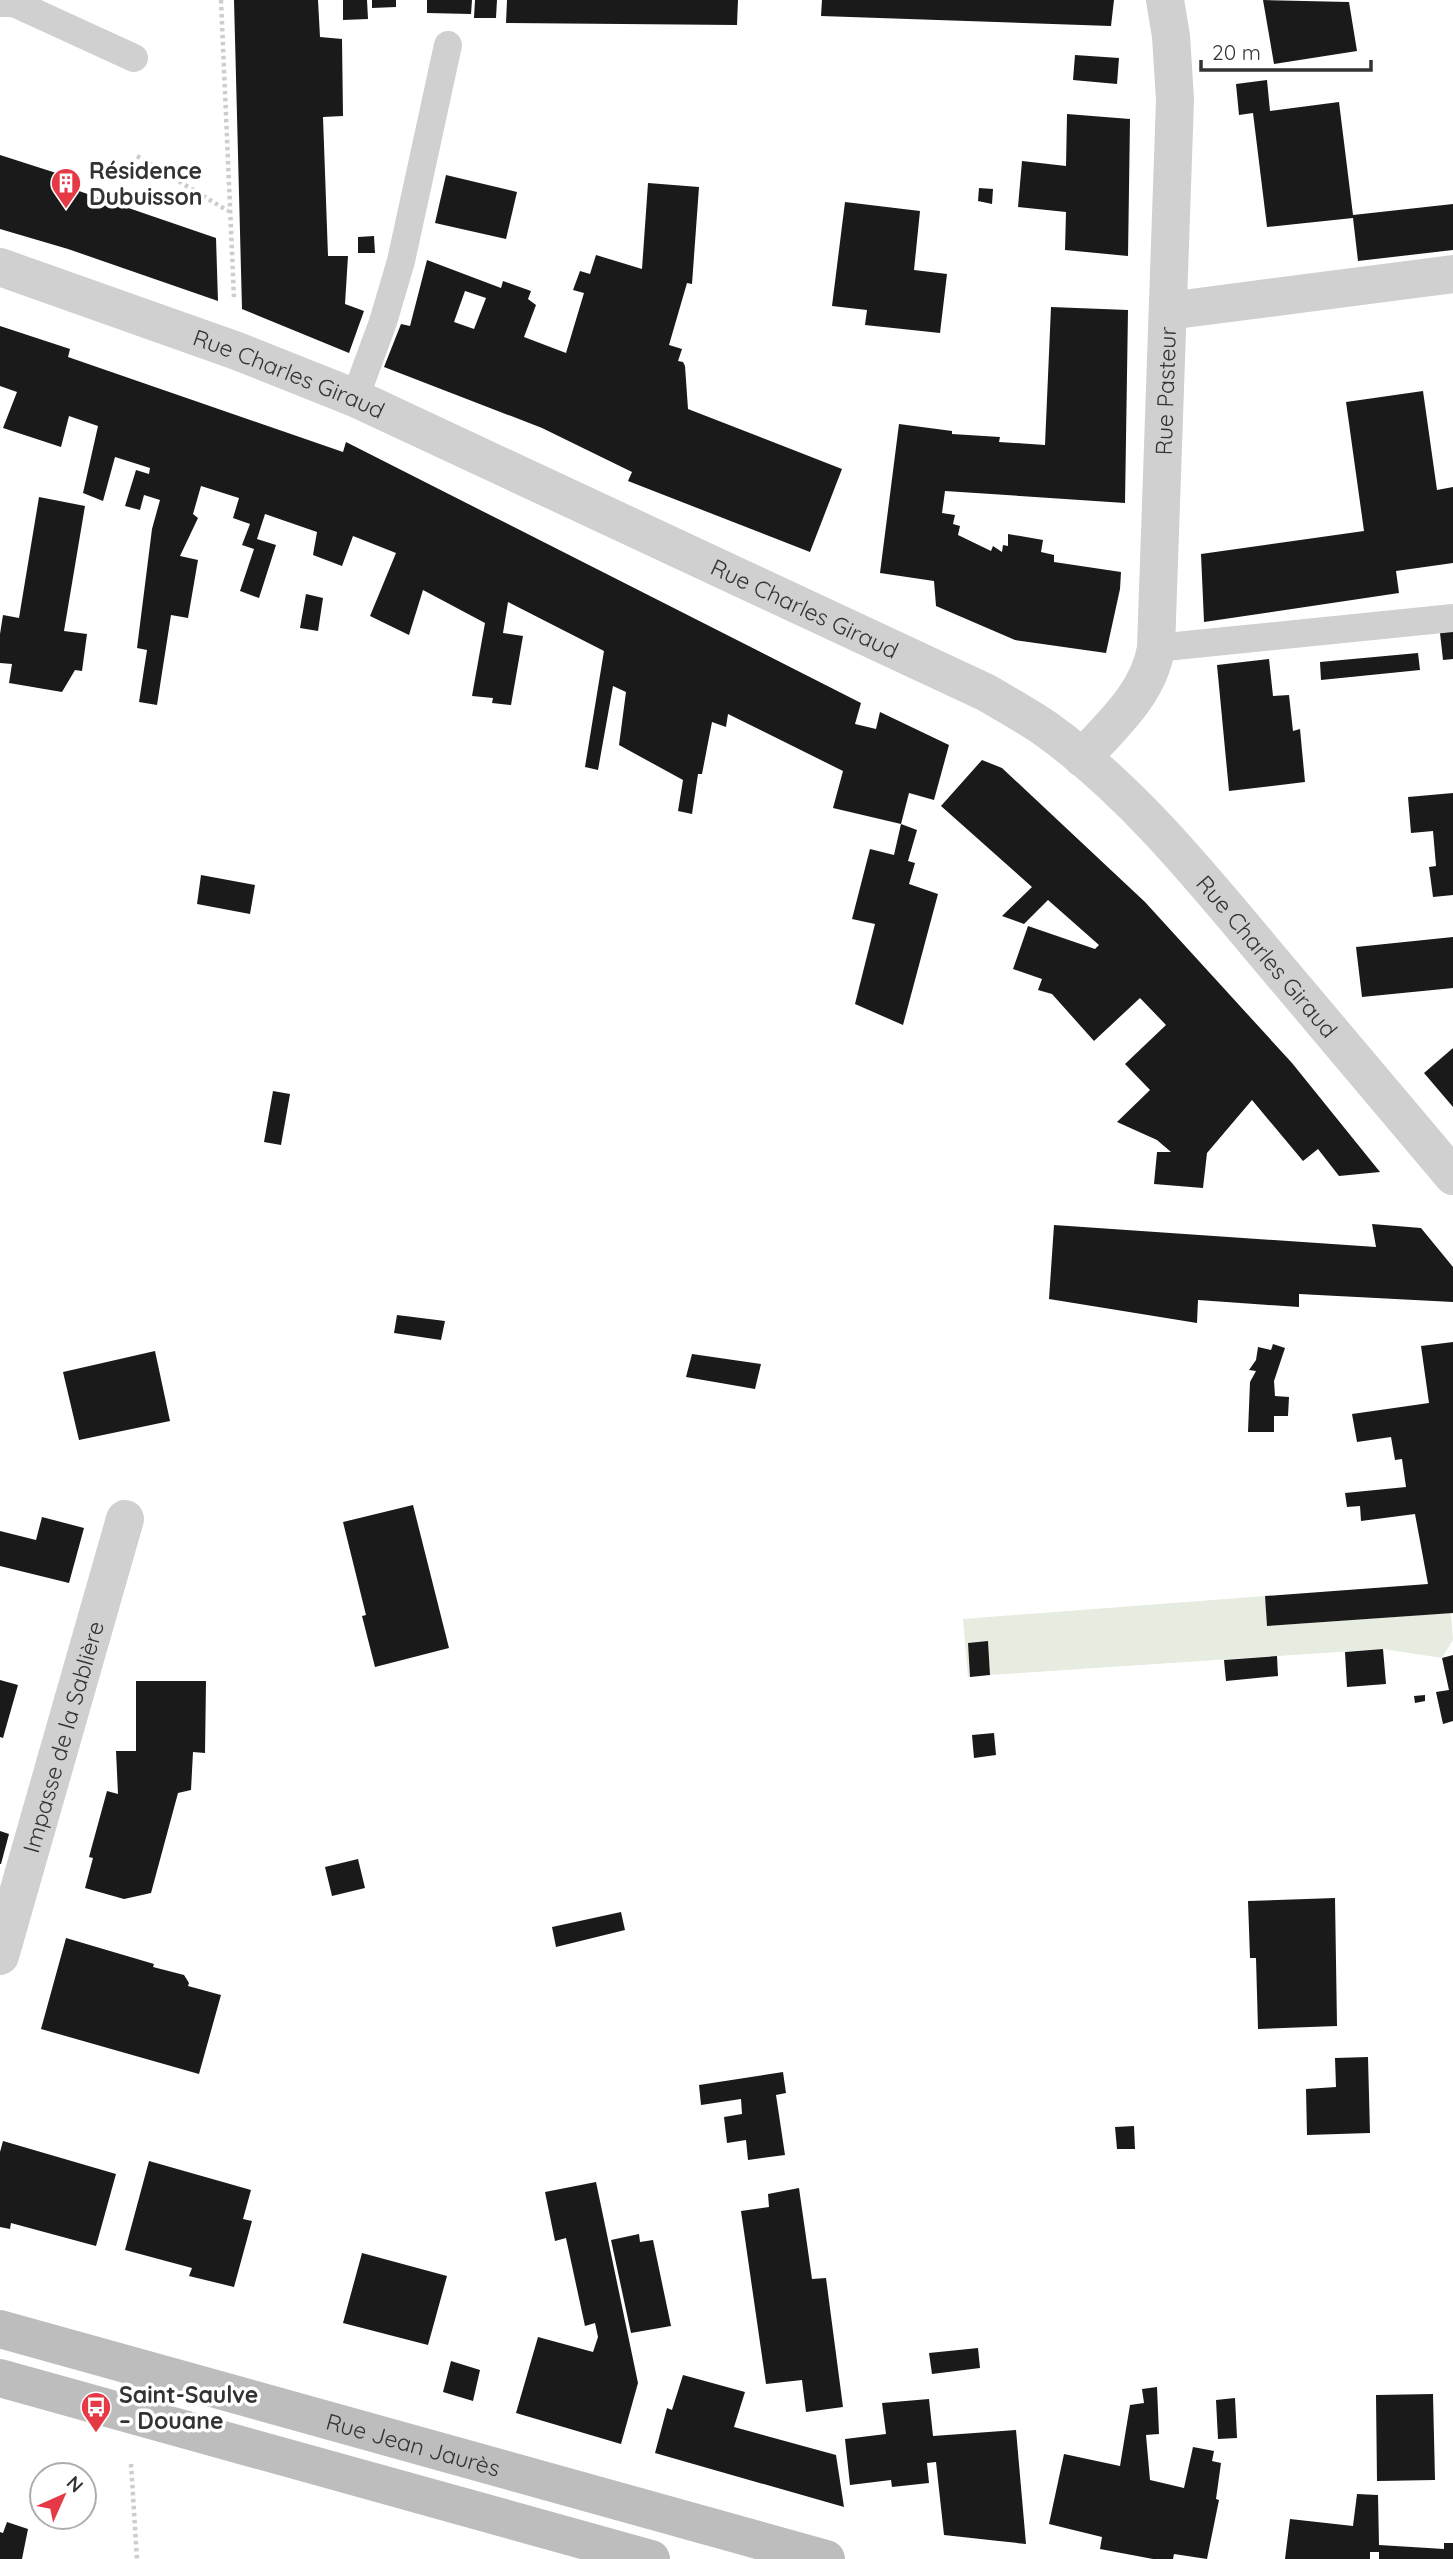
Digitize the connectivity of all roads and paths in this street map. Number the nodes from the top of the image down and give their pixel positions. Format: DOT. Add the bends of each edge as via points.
graph roads {
  1 [pos="221,0"];
  2 [pos="1165,0"];
  3 [pos="0,3"];
  4 [pos="448,45"];
  5 [pos="134,58"];
  6 [pos="137,156"];
  7 [pos="229,211"];
  8 [pos="0,267"];
  9 [pos="1453,274"];
  10 [pos="1168,311"];
  11 [pos="237,351"];
  12 [pos="355,398"];
  13 [pos="1453,618"];
  14 [pos="1156,648"];
  15 [pos="1082,758"];
  16 [pos="1453,1176"];
  17 [pos="125,1519"];
  18 [pos="0,1956"];
  19 [pos="0,2329"];
  20 [pos="0,2378"];
  21 [pos="651,2559"];
  22 [pos="826,2559"];
  1 -- 7 [label="path"];
  2 -- 10 [label="street, Rue Pasteur" via="1175,100"];
  3 -- 5 [label="lane" via="14,3"];
  4 -- 12 [label="lane" via="401,261"];
  6 -- 7 [label="path"];
  7 -- 11 [label="path"];
  8 -- 11 [label="street, Rue Charles Giraud"];
  9 -- 10 [label="street"];
  10 -- 14 [label="street, Rue Pasteur"];
  11 -- 12 [label="street, Rue Charles Giraud"];
  12 -- 15 [label="street, Rue Charles Giraud" via="987,693"];
  13 -- 14 [label="lane"];
  14 -- 15 [label="street, Rue Pasteur" via="1154,664 1134,700"];
  15 -- 16 [label="street, Rue Charles Giraud" via="1203,880"];
  17 -- 18 [label="street, Impasse de la Sablière"];
  19 -- 22 [label="main road, Rue Jean Jaurès"];
  20 -- 21 [label="main road, Rue Jean Jaurès"];
}
